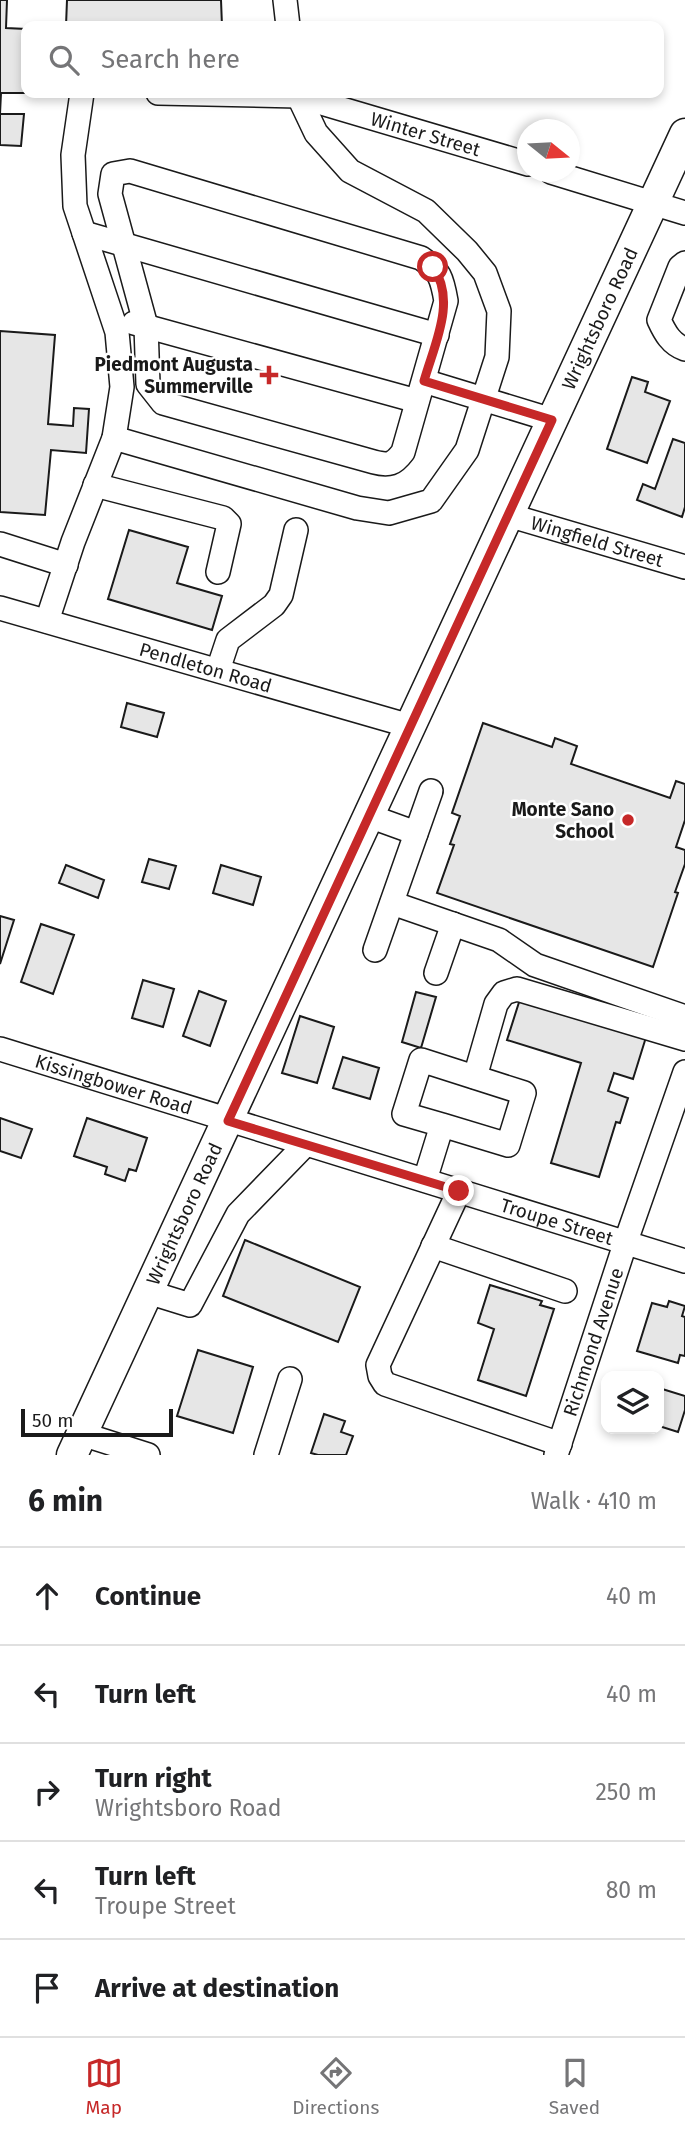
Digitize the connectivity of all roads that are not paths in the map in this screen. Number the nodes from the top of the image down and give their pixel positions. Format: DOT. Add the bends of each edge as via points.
graph roads {
  1 [pos="285,0"];
  2 [pos="287,21"];
  3 [pos="81,98"];
  4 [pos="299,98"];
  5 [pos="310,98"];
  6 [pos="685,134"];
  7 [pos="517,161"];
  8 [pos="580,181"];
  9 [pos="653,203"];
  10 [pos="685,213"];
  11 [pos="84,233"];
  12 [pos="122,244"];
  13 [pos="685,263"];
  14 [pos="111,317"];
  15 [pos="146,326"];
  16 [pos="437,335"];
  17 [pos="685,349"];
  18 [pos="420,391"];
  19 [pos="485,398"];
  20 [pos="552,420"];
  21 [pos="114,438"];
  22 [pos="95,485"];
  23 [pos="508,515"];
  24 [pos="296,530"];
  25 [pos="0,544"];
  26 [pos="66,565"];
  27 [pos="685,567"];
  28 [pos="218,572"];
  29 [pos="0,608"];
  30 [pos="47,621"];
  31 [pos="218,670"];
  32 [pos="410,726"];
  33 [pos="431,791"];
  34 [pos="369,816"];
  35 [pos="416,833"];
  36 [pos="392,903"];
  37 [pos="453,924"];
  38 [pos="375,950"];
  39 [pos="436,973"];
  40 [pos="685,1017"];
  41 [pos="685,1039"];
  42 [pos="0,1049"];
  43 [pos="685,1072"];
  44 [pos="475,1077"];
  45 [pos="228,1121"];
  46 [pos="442,1125"];
  47 [pos="304,1145"];
  48 [pos="425,1181"];
  49 [pos="459,1191"];
  50 [pos="626,1241"];
  51 [pos="433,1246"];
  52 [pos="685,1261"];
  53 [pos="565,1291"];
  54 [pos="148,1292"];
  55 [pos="290,1379"];
  56 [pos="77,1445"];
  57 [pos="558,1450"];
  58 [pos="148,1455"];
  59 [pos="266,1455"];
  1 -- 2 [label="street"];
  3 -- 11 [label="street" via="73,155 75,206"];
  4 -- 19 [label="street" via="316,133 350,171 426,211 485,273 499,312 497,358"];
  5 -- 7 [label="street, Winter Street"];
  6 -- 9 [label="main road, Wrightsboro Road"];
  8 -- 9 [label="street"];
  9 -- 10 [label="street"];
  9 -- 20 [label="main road, Wrightsboro Road"];
  11 -- 12 [label="street"];
  11 -- 14 [label="street"];
  12 -- 15 [label="street"];
  12 -- 16 [label="street"];
  12 -- 16 [label="street" via="110,194 113,174 130,171 421,258 442,279 446,301"];
  13 -- 17 [label="street" via="659,320 666,336"];
  14 -- 15 [label="street"];
  14 -- 21 [label="street" via="117,332 122,387"];
  15 -- 18 [label="street"];
  15 -- 18 [label="street" via="149,384 163,403 386,465 396,462 403,452"];
  16 -- 18 [label="street"];
  18 -- 19 [label="street"];
  19 -- 20 [label="street"];
  19 -- 21 [label="street" via="467,450 431,501 388,513"];
  20 -- 23 [label="main road, Wrightsboro Road"];
  21 -- 22 [label="street"];
  22 -- 26 [label="street"];
  22 -- 28 [label="street" via="223,518 229,523"];
  23 -- 27 [label="street, Wingfield Street"];
  23 -- 32 [label="main road, Wrightsboro Road"];
  24 -- 31 [label="street" via="281,595 228,640"];
  25 -- 26 [label="street"];
  26 -- 30 [label="street"];
  29 -- 30 [label="street, Pendleton Road"];
  30 -- 31 [label="street, Pendleton Road"];
  31 -- 32 [label="street, Pendleton Road"];
  32 -- 34 [label="main road, Wrightsboro Road"];
  33 -- 35 [label="street"];
  34 -- 35 [label="street"];
  34 -- 45 [label="main road, Wrightsboro Road"];
  35 -- 36 [label="street"];
  36 -- 37 [label="street"];
  36 -- 38 [label="street"];
  37 -- 39 [label="street"];
  37 -- 40 [label="street" via="499,940 535,965"];
  41 -- 44 [label="street" via="517,989 504,993 496,1004"];
  42 -- 45 [label="street, Kissingbower Road"];
  43 -- 50 [label="street, Richmond Avenue"];
  44 -- 46 [label="street" via="421,1060 404,1114"];
  44 -- 46 [label="street" via="524,1093 508,1145"];
  45 -- 47 [label="street, Troupe Street"];
  45 -- 54 [label="main road, Wrightsboro Road"];
  46 -- 48 [label="street"];
  47 -- 48 [label="street, Troupe Street"];
  47 -- 54 [label="street" via="238,1214 190,1305"];
  48 -- 49 [label="street, Troupe Street"];
  49 -- 50 [label="street, Troupe Street"];
  49 -- 51 [label="street"];
  50 -- 52 [label="street, Troupe Street"];
  50 -- 57 [label="street, Richmond Avenue"];
  51 -- 53 [label="street"];
  51 -- 57 [label="street" via="378,1365 380,1376 385,1384"];
  54 -- 56 [label="main road, Wrightsboro Road"];
  55 -- 59 [label="street"];
  56 -- 58 [label="street"];
}
